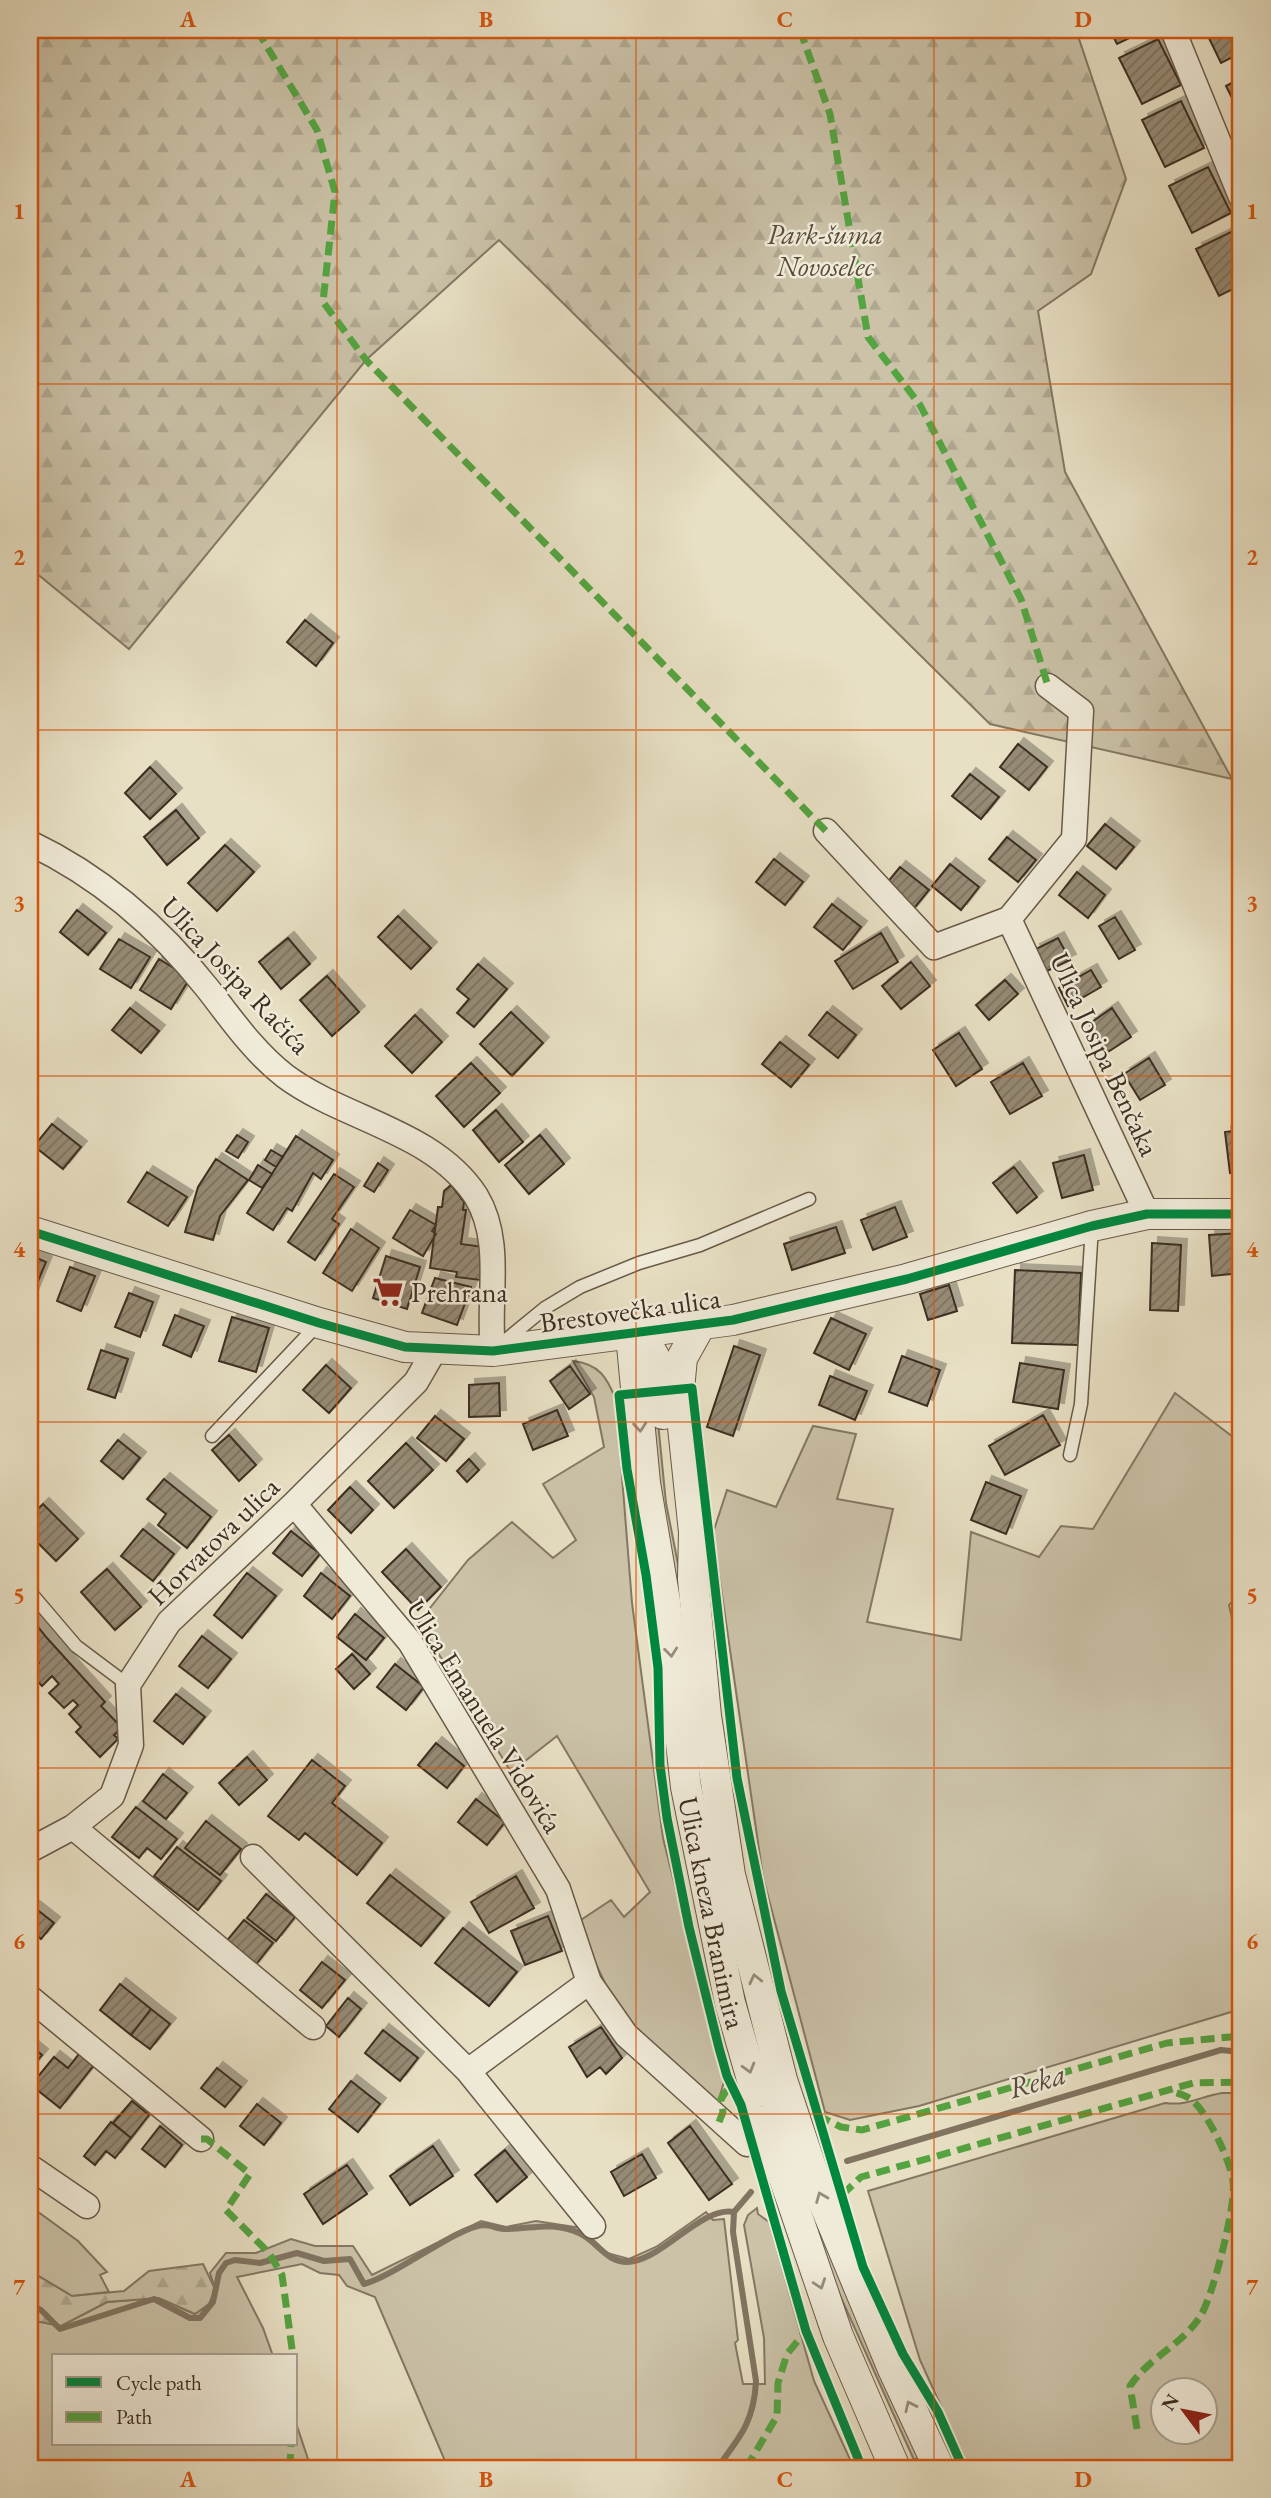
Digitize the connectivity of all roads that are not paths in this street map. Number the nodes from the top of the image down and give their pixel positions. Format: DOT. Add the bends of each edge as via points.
graph roads {
  1 [pos="1174,30"];
  2 [pos="1241,197"];
  3 [pos="1048,686"];
  4 [pos="826,831"];
  5 [pos="30,843"];
  6 [pos="1009,919"];
  7 [pos="809,1199"];
  8 [pos="1147,1214"];
  9 [pos="1241,1214"];
  10 [pos="1091,1226"];
  11 [pos="30,1231"];
  12 [pos="319,1323"];
  13 [pos="701,1324"];
  14 [pos="636,1334"];
  15 [pos="434,1351"];
  16 [pos="493,1352"];
  17 [pos="212,1436"];
  18 [pos="1070,1455"];
  19 [pos="294,1504"];
  20 [pos="693,1579"];
  21 [pos="30,1592"];
  22 [pos="128,1685"];
  23 [pos="74,1827"];
  24 [pos="30,1850"];
  25 [pos="253,1857"];
  26 [pos="589,1982"];
  27 [pos="30,1998"];
  28 [pos="313,2027"];
  29 [pos="468,2071"];
  30 [pos="201,2139"];
  31 [pos="747,2144"];
  32 [pos="30,2167"];
  33 [pos="87,2206"];
  34 [pos="593,2226"];
  35 [pos="895,2468"];
  36 [pos="939,2468"];
  1 -- 2 [label="street"];
  3 -- 6 [label="street" via="1081,711 1074,839"];
  4 -- 6 [label="street" via="933,947"];
  5 -- 16 [label="street, Ulica Josipa Račića" via="64,859 145,919 286,1077 421,1147 464,1182 490,1228"];
  6 -- 8 [label="street, Ulica Josipa Benčaka"];
  7 -- 16 [label="lane" via="700,1245 580,1287 545,1308"];
  8 -- 9 [label="street, Brestovečka ulica"];
  8 -- 10 [label="street, Brestovečka ulica"];
  10 -- 13 [label="street, Brestovečka ulica" via="907,1279"];
  10 -- 18 [label="lane" via="1081,1404"];
  11 -- 12 [label="street, Brestovečka ulica"];
  12 -- 15 [label="street, Brestovečka ulica"];
  12 -- 17 [label="lane"];
  13 -- 14 [label="street, Brestovečka ulica"];
  13 -- 20 [label="street, Ulica kneza Branimira" via="685,1349 679,1377 694,1532"];
  14 -- 16 [label="street, Brestovečka ulica"];
  14 -- 20 [label="street, Ulica kneza Branimira" via="658,1368 672,1510"];
  14 -- 35 [label="street, Ulica kneza Branimira, one-way" via="645,1483 666,1601 684,1775 730,2003 838,2336"];
  15 -- 16 [label="street, Brestovečka ulica"];
  15 -- 19 [label="street, Horvatova ulica" via="416,1382"];
  19 -- 22 [label="street, Horvatova ulica" via="169,1622"];
  19 -- 26 [label="street, Ulica Emanuela Vidovića" via="410,1642 558,1889"];
  36 -- 20 [label="street, Ulica kneza Branimira, one-way" via="819,2191 768,2028 721,1826"];
  21 -- 22 [label="lane" via="76,1646"];
  22 -- 23 [label="street" via="131,1745 112,1796"];
  23 -- 24 [label="street"];
  23 -- 28 [label="street"];
  25 -- 29 [label="street"];
  26 -- 29 [label="street"];
  26 -- 31 [label="street, Ulica Emanuela Vidovića" via="626,2035"];
  27 -- 30 [label="street"];
  29 -- 34 [label="street"];
  32 -- 33 [label="street"];
}
